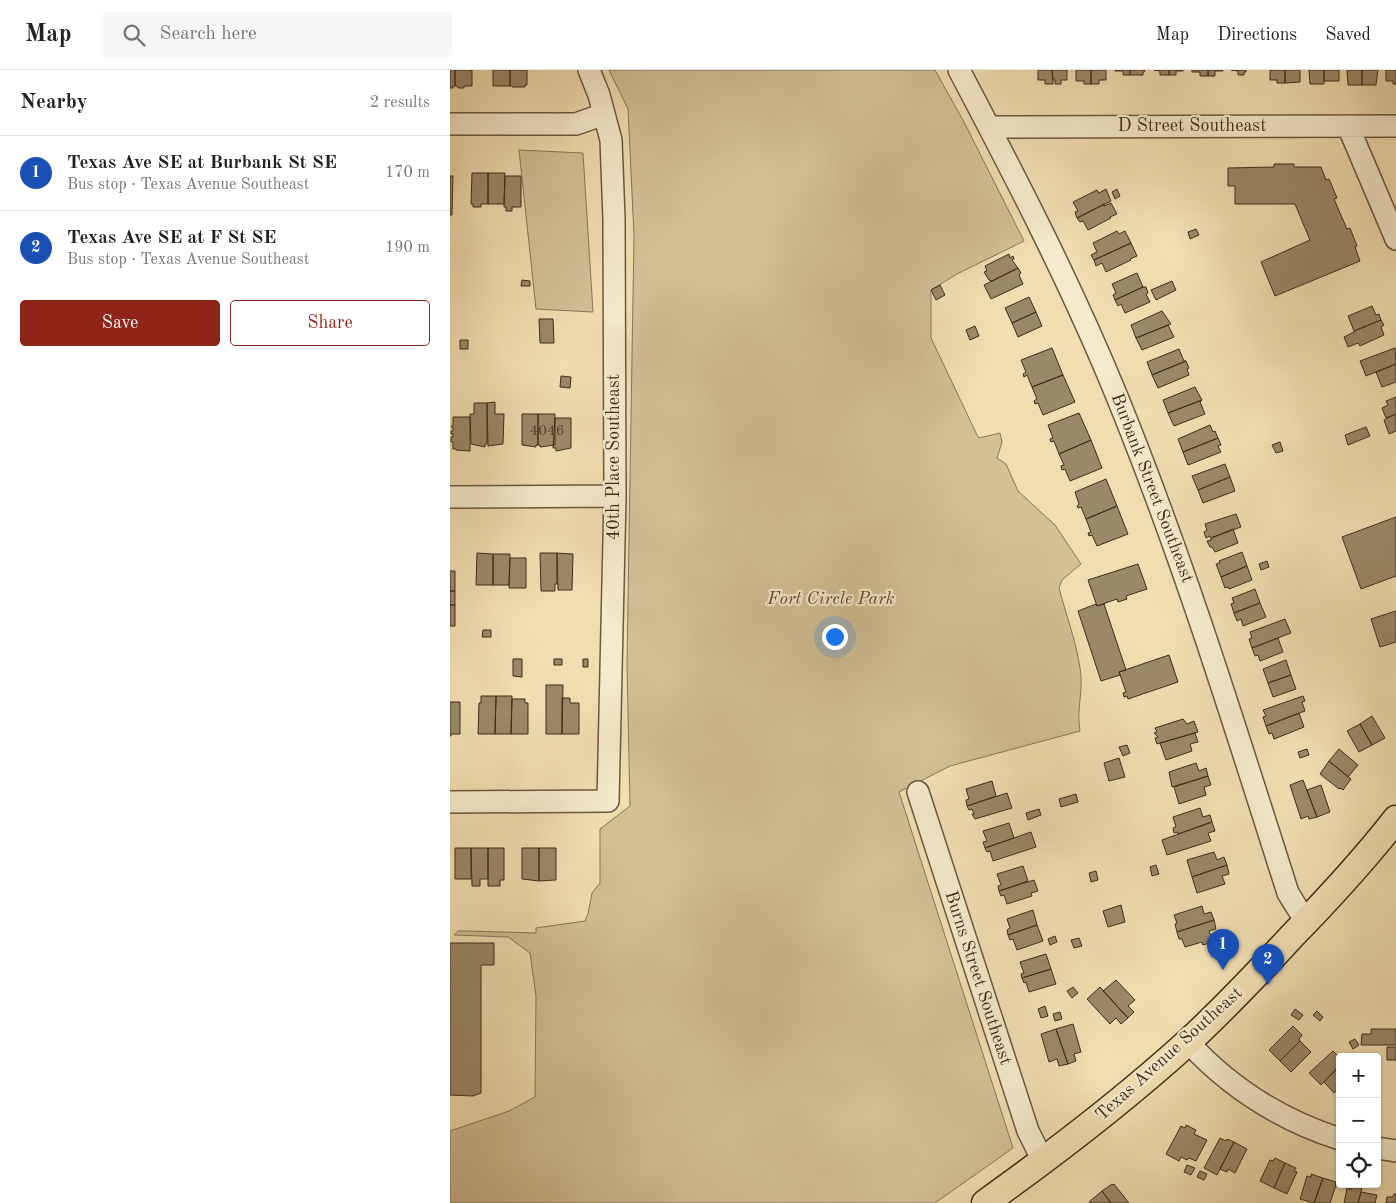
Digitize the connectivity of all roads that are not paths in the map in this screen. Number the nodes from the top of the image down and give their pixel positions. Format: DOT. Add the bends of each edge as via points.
graph roads {
  1 [pos="589,70"];
  2 [pos="959,70"];
  3 [pos="604,114"];
  4 [pos="450,124"];
  5 [pos="1348,126"];
  6 [pos="1396,126"];
  7 [pos="989,127"];
  8 [pos="1396,239"];
  9 [pos="615,496"];
  10 [pos="450,497"];
  11 [pos="918,792"];
  12 [pos="450,802"];
  13 [pos="1396,819"];
  14 [pos="1306,922"];
  15 [pos="1188,1042"];
  16 [pos="1336,1138"];
  17 [pos="1381,1149"];
  18 [pos="1396,1151"];
  19 [pos="1043,1161"];
  20 [pos="985,1203"];
  1 -- 3 [label="street"];
  2 -- 7 [label="street, Burbank Street Southeast"];
  3 -- 4 [label="street" via="576,124"];
  3 -- 9 [label="street, 40th Place Southeast" via="612,140"];
  5 -- 6 [label="street, D Street Southeast"];
  5 -- 7 [label="street, D Street Southeast"];
  5 -- 8 [label="street"];
  7 -- 14 [label="street, Burbank Street Southeast" via="1070,288 1118,398 1187,581 1288,893"];
  9 -- 10 [label="street"];
  9 -- 12 [label="street, 40th Place Southeast" via="608,801"];
  11 -- 19 [label="street, Burns Street Southeast" via="1028,1131"];
  13 -- 14 [label="main road, Texas Avenue Southeast"];
  14 -- 15 [label="main road, Texas Avenue Southeast"];
  15 -- 16 [label="street" via="1225,1078 1256,1100"];
  15 -- 19 [label="main road, Texas Avenue Southeast" via="1136,1088"];
  17 -- 18 [label="street"];
  19 -- 20 [label="main road, Texas Avenue Southeast"];
}
